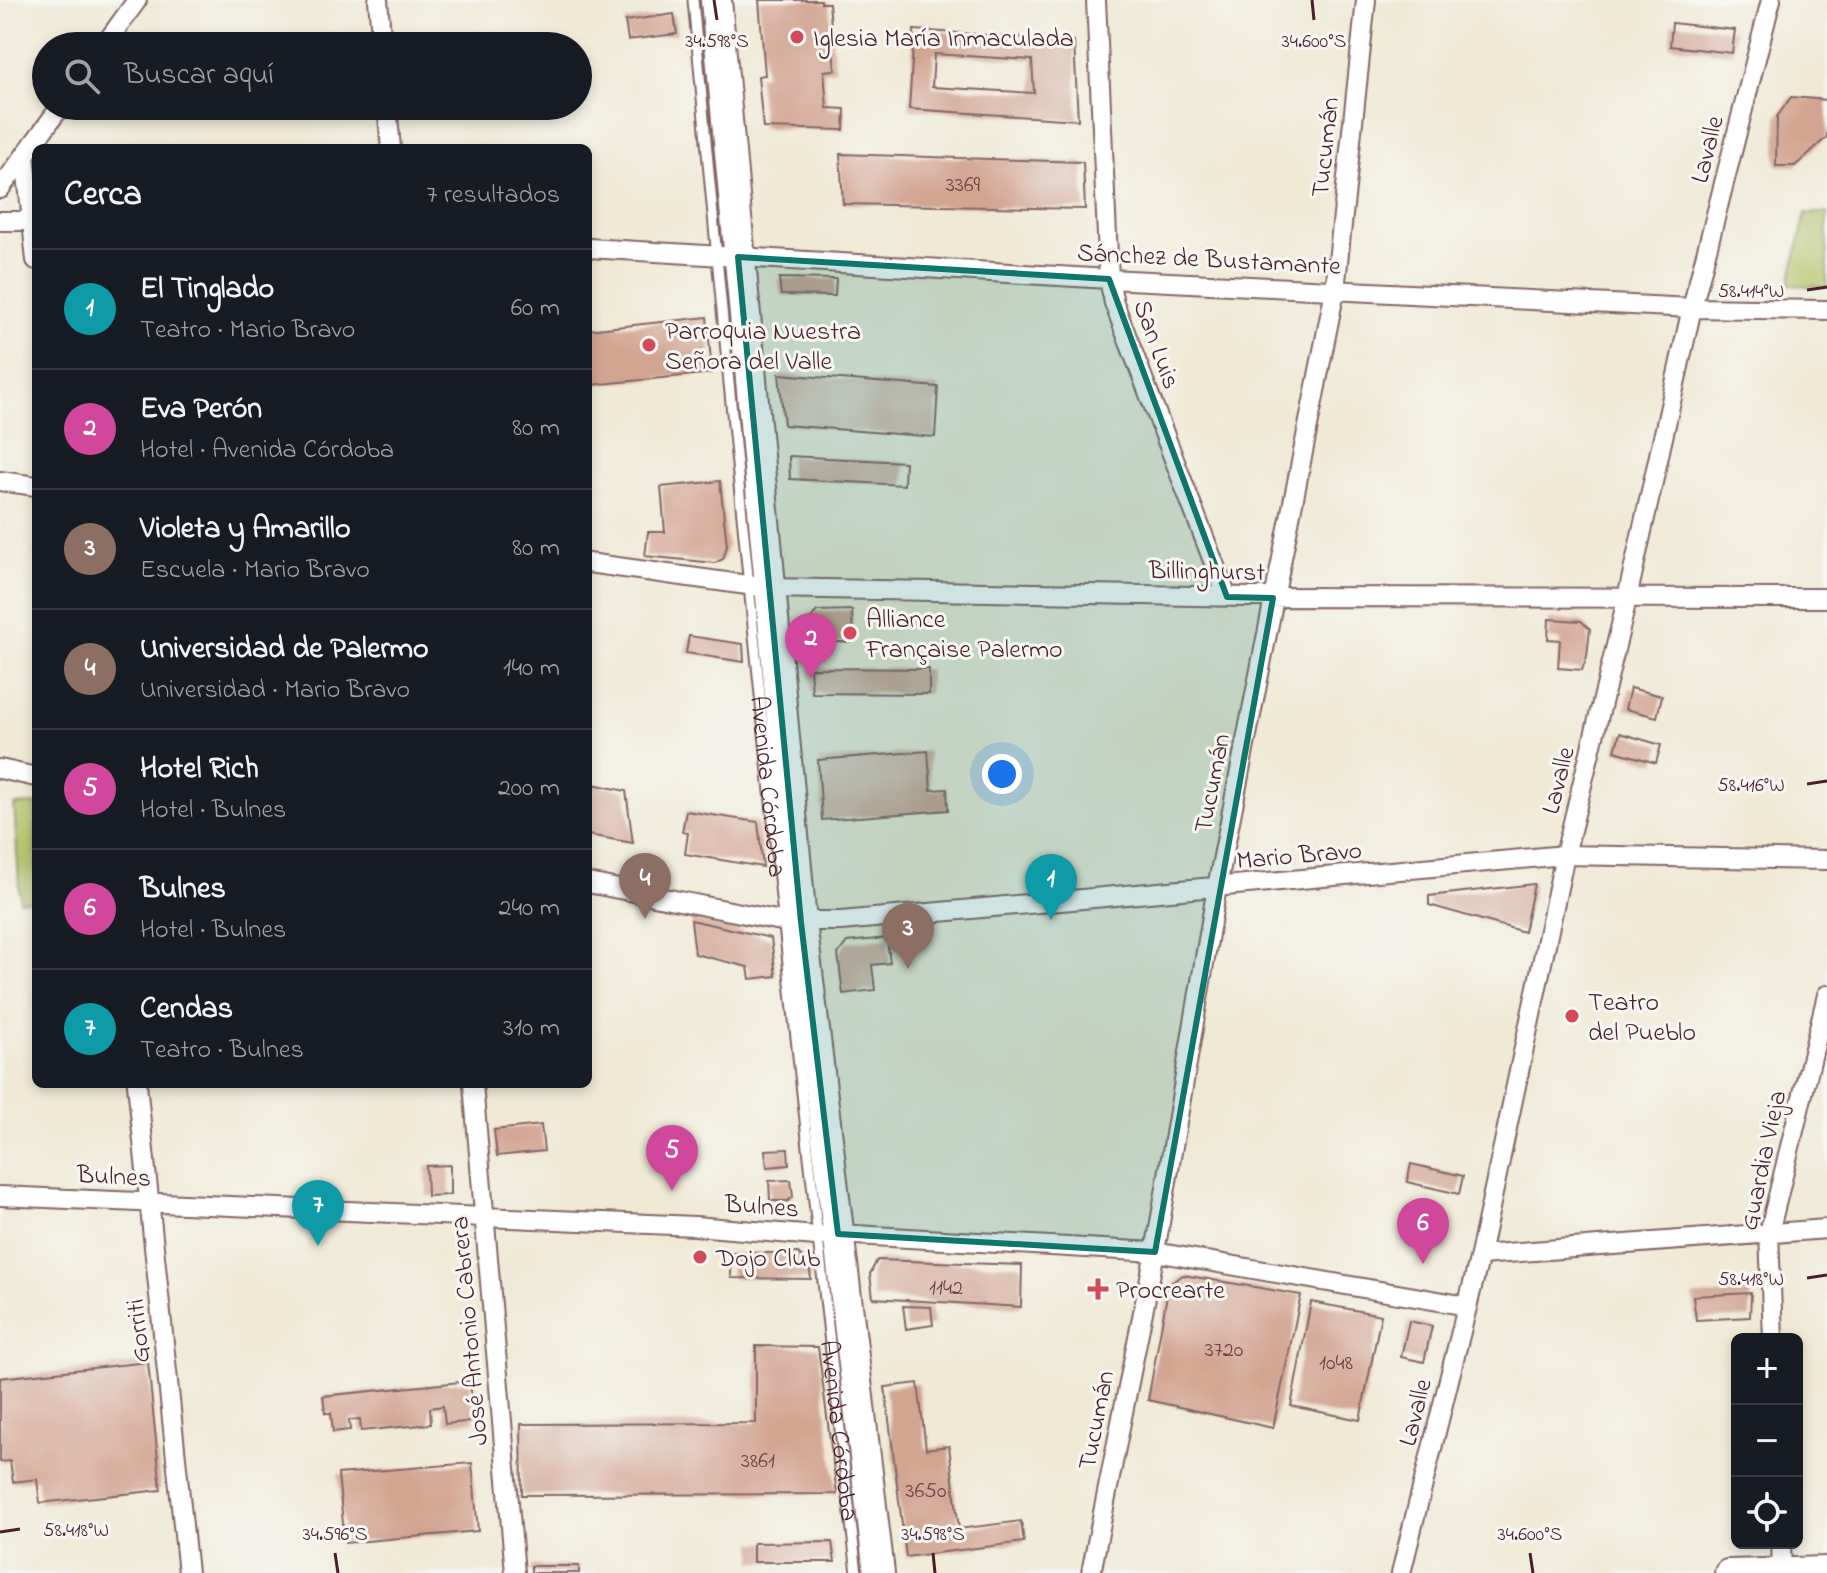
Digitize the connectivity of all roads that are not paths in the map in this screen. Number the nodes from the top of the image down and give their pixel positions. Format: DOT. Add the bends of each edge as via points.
graph roads {
  1 [pos="137,0"];
  2 [pos="378,0"];
  3 [pos="693,0"];
  4 [pos="716,0"];
  5 [pos="1096,0"];
  6 [pos="1366,0"];
  7 [pos="1771,0"];
  8 [pos="114,32"];
  9 [pos="381,32"];
  10 [pos="51,120"];
  11 [pos="388,120"];
  12 [pos="33,144"];
  13 [pos="391,144"];
  14 [pos="32,145"];
  15 [pos="25,155"];
  16 [pos="0,189"];
  17 [pos="32,213"];
  18 [pos="0,221"];
  19 [pos="32,221"];
  20 [pos="592,248"];
  21 [pos="726,256"];
  22 [pos="1109,279"];
  23 [pos="1335,290"];
  24 [pos="1692,308"];
  25 [pos="1827,310"];
  26 [pos="0,481"];
  27 [pos="32,485"];
  28 [pos="592,564"];
  29 [pos="758,588"];
  30 [pos="1227,597"];
  31 [pos="1273,598"];
  32 [pos="1827,598"];
  33 [pos="1626,599"];
  34 [pos="0,769"];
  35 [pos="32,776"];
  36 [pos="1565,855"];
  37 [pos="1827,860"];
  38 [pos="592,884"];
  39 [pos="1217,887"];
  40 [pos="791,922"];
  41 [pos="1827,995"];
  42 [pos="137,1088"];
  43 [pos="473,1088"];
  44 [pos="0,1196"];
  45 [pos="149,1202"];
  46 [pos="485,1217"];
  47 [pos="1827,1229"];
  48 [pos="1769,1233"];
  49 [pos="827,1235"];
  50 [pos="1155,1252"];
  51 [pos="1480,1255"];
  52 [pos="1467,1306"];
  53 [pos="1773,1333"];
  54 [pos="1781,1549"];
  55 [pos="1827,1570"];
  56 [pos="1782,1572"];
  57 [pos="188,1573"];
  58 [pos="515,1573"];
  59 [pos="857,1573"];
  60 [pos="879,1573"];
  61 [pos="1091,1573"];
  62 [pos="1401,1573"];
  63 [pos="1728,1573"];
  1 -- 8 [label="street"];
  2 -- 9 [label="street"];
  3 -- 21 [label="lane, Avenida Córdoba"];
  4 -- 21 [label="main road, Avenida Córdoba"];
  5 -- 22 [label="street, San Luis"];
  6 -- 23 [label="street, Tucumán"];
  7 -- 24 [label="street, Lavalle"];
  10 -- 12 [label="street"];
  11 -- 13 [label="street"];
  14 -- 15 [label="street"];
  15 -- 16 [label="street"];
  15 -- 17 [label="street"];
  18 -- 19 [label="street"];
  20 -- 21 [label="street, Sánchez de Bustamante"];
  21 -- 22 [label="street, Sánchez de Bustamante"];
  21 -- 29 [label="main road, Avenida Córdoba"];
  22 -- 23 [label="street, Sánchez de Bustamante"];
  22 -- 30 [label="street, San Luis" via="1120,321"];
  23 -- 24 [label="street, Sánchez de Bustamante"];
  23 -- 31 [label="street, Tucumán"];
  24 -- 25 [label="street, Sánchez de Bustamante"];
  24 -- 33 [label="street, Lavalle"];
  26 -- 27 [label="street"];
  28 -- 29 [label="street, Billinghurst"];
  29 -- 30 [label="street, Billinghurst"];
  29 -- 40 [label="main road, Avenida Córdoba"];
  30 -- 31 [label="street, Billinghurst"];
  31 -- 33 [label="street, Billinghurst"];
  31 -- 39 [label="street, Tucumán"];
  32 -- 33 [label="street, Billinghurst"];
  33 -- 36 [label="street, Lavalle"];
  34 -- 35 [label="street"];
  36 -- 37 [label="street, Mario Bravo"];
  36 -- 39 [label="street, Mario Bravo"];
  36 -- 51 [label="street, Lavalle"];
  38 -- 40 [label="street, Mario Bravo"];
  39 -- 40 [label="street, Mario Bravo"];
  39 -- 50 [label="street, Tucumán"];
  40 -- 49 [label="main road, Avenida Córdoba"];
  41 -- 48 [label="street, Guardia Vieja"];
  42 -- 45 [label="street, Gorriti"];
  43 -- 46 [label="street, José Antonio Cabrera"];
  44 -- 45 [label="street, Bulnes"];
  45 -- 46 [label="street, Bulnes"];
  45 -- 57 [label="street, Gorriti"];
  46 -- 49 [label="street, Bulnes"];
  46 -- 58 [label="street, José Antonio Cabrera"];
  47 -- 48 [label="street"];
  48 -- 51 [label="street"];
  48 -- 53 [label="street, Guardia Vieja"];
  49 -- 50 [label="street, Bulnes"];
  49 -- 59 [label="lane, Avenida Córdoba"];
  49 -- 60 [label="main road, Avenida Córdoba"];
  50 -- 52 [label="street, Bulnes"];
  50 -- 61 [label="street, Tucumán"];
  51 -- 52 [label="street, Lavalle"];
  52 -- 62 [label="street, Lavalle"];
  54 -- 56 [label="street"];
  55 -- 56 [label="street"];
  56 -- 63 [label="street"];
}
